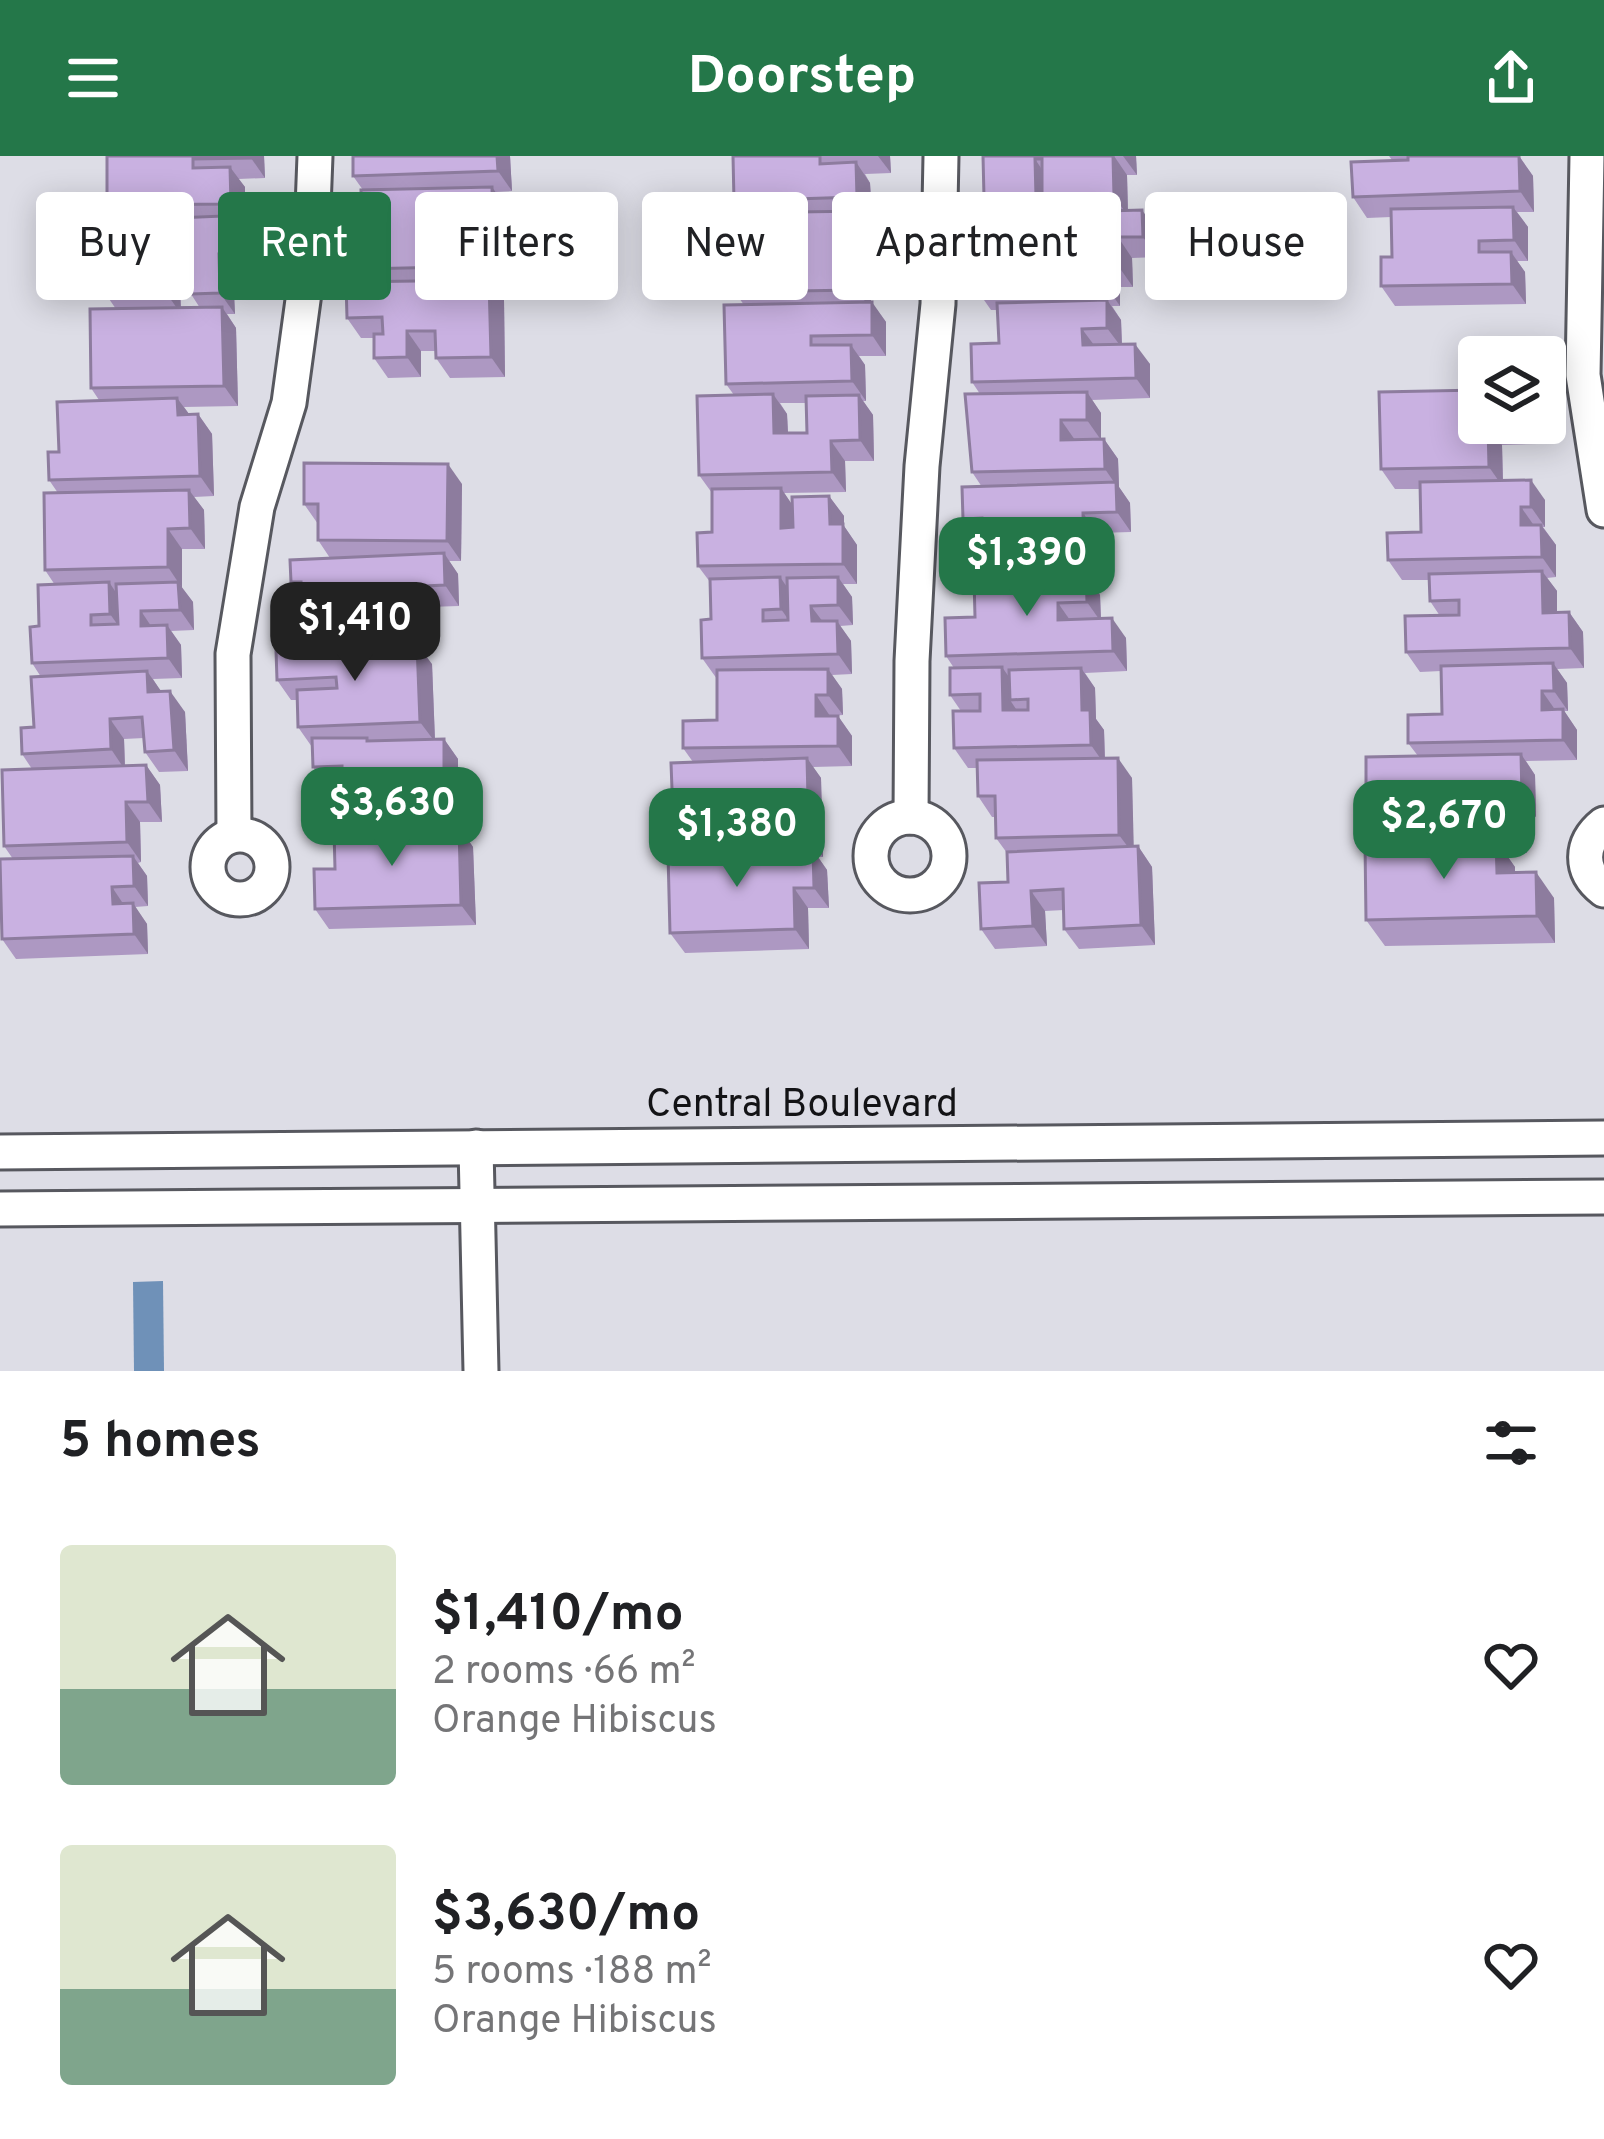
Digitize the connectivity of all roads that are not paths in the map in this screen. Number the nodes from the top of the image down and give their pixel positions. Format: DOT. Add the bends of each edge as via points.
graph roads {
  1 [pos="315,156"];
  2 [pos="941,156"];
  3 [pos="1587,156"];
  4 [pos="1604,509"];
  5 [pos="910,817"];
  6 [pos="1604,824"];
  7 [pos="234,835"];
  8 [pos="1604,890"];
  9 [pos="1604,1138"];
  10 [pos="476,1147"];
  11 [pos="0,1152"];
  12 [pos="1604,1197"];
  13 [pos="478,1205"];
  14 [pos="0,1209"];
  15 [pos="481,1371"];
  1 -- 7 [label="street" via="289,403 256,508 233,654"];
  2 -- 5 [label="street"];
  3 -- 4 [label="street" via="1583,375"];
  6 -- 8 [label="street" via="1585,854 1586,869"];
  9 -- 10 [label="street, Central Boulevard"];
  10 -- 11 [label="street, Central Boulevard"];
  10 -- 13 [label="street"];
  12 -- 13 [label="street"];
  13 -- 14 [label="street"];
  13 -- 15 [label="street"];
}
